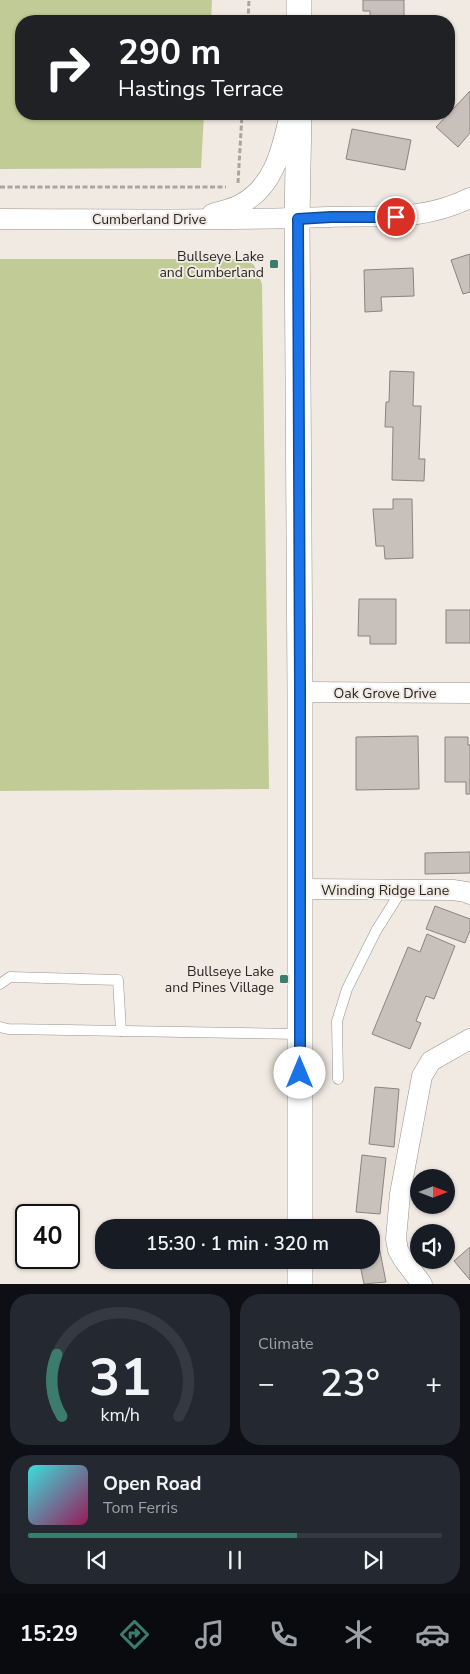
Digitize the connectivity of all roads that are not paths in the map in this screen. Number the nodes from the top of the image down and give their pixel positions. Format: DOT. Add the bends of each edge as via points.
graph roads {
  1 [pos="299,0"];
  2 [pos="299,15"];
  3 [pos="288,120"];
  4 [pos="299,120"];
  5 [pos="470,198"];
  6 [pos="0,219"];
  7 [pos="196,219"];
  8 [pos="298,219"];
  9 [pos="300,692"];
  10 [pos="470,693"];
  11 [pos="300,889"];
  12 [pos="401,890"];
  13 [pos="470,894"];
  14 [pos="0,984"];
  15 [pos="0,1027"];
  16 [pos="121,1031"];
  17 [pos="300,1034"];
  18 [pos="470,1039"];
  19 [pos="338,1079"];
  20 [pos="300,1219"];
  21 [pos="300,1269"];
  22 [pos="300,1284"];
  23 [pos="422,1284"];
  1 -- 2 [label="street"];
  3 -- 7 [label="street" via="275,166 257,194 240,205"];
  4 -- 8 [label="street"];
  5 -- 8 [label="street, Cumberland Drive" via="443,209 407,216"];
  6 -- 7 [label="street, Cumberland Drive"];
  7 -- 8 [label="street, Cumberland Drive"];
  8 -- 9 [label="street"];
  9 -- 10 [label="street, Oak Grove Drive"];
  9 -- 11 [label="street"];
  11 -- 12 [label="street, Winding Ridge Lane"];
  11 -- 17 [label="street"];
  12 -- 13 [label="street, Winding Ridge Lane" via="453,890"];
  12 -- 19 [label="lane" via="376,931 347,990 337,1021"];
  14 -- 16 [label="lane" via="10,977 118,980"];
  15 -- 16 [label="lane"];
  16 -- 17 [label="lane"];
  17 -- 20 [label="street"];
  18 -- 23 [label="street" via="431,1061 422,1076 400,1194 396,1239 403,1259"];
  21 -- 22 [label="street"];
}
